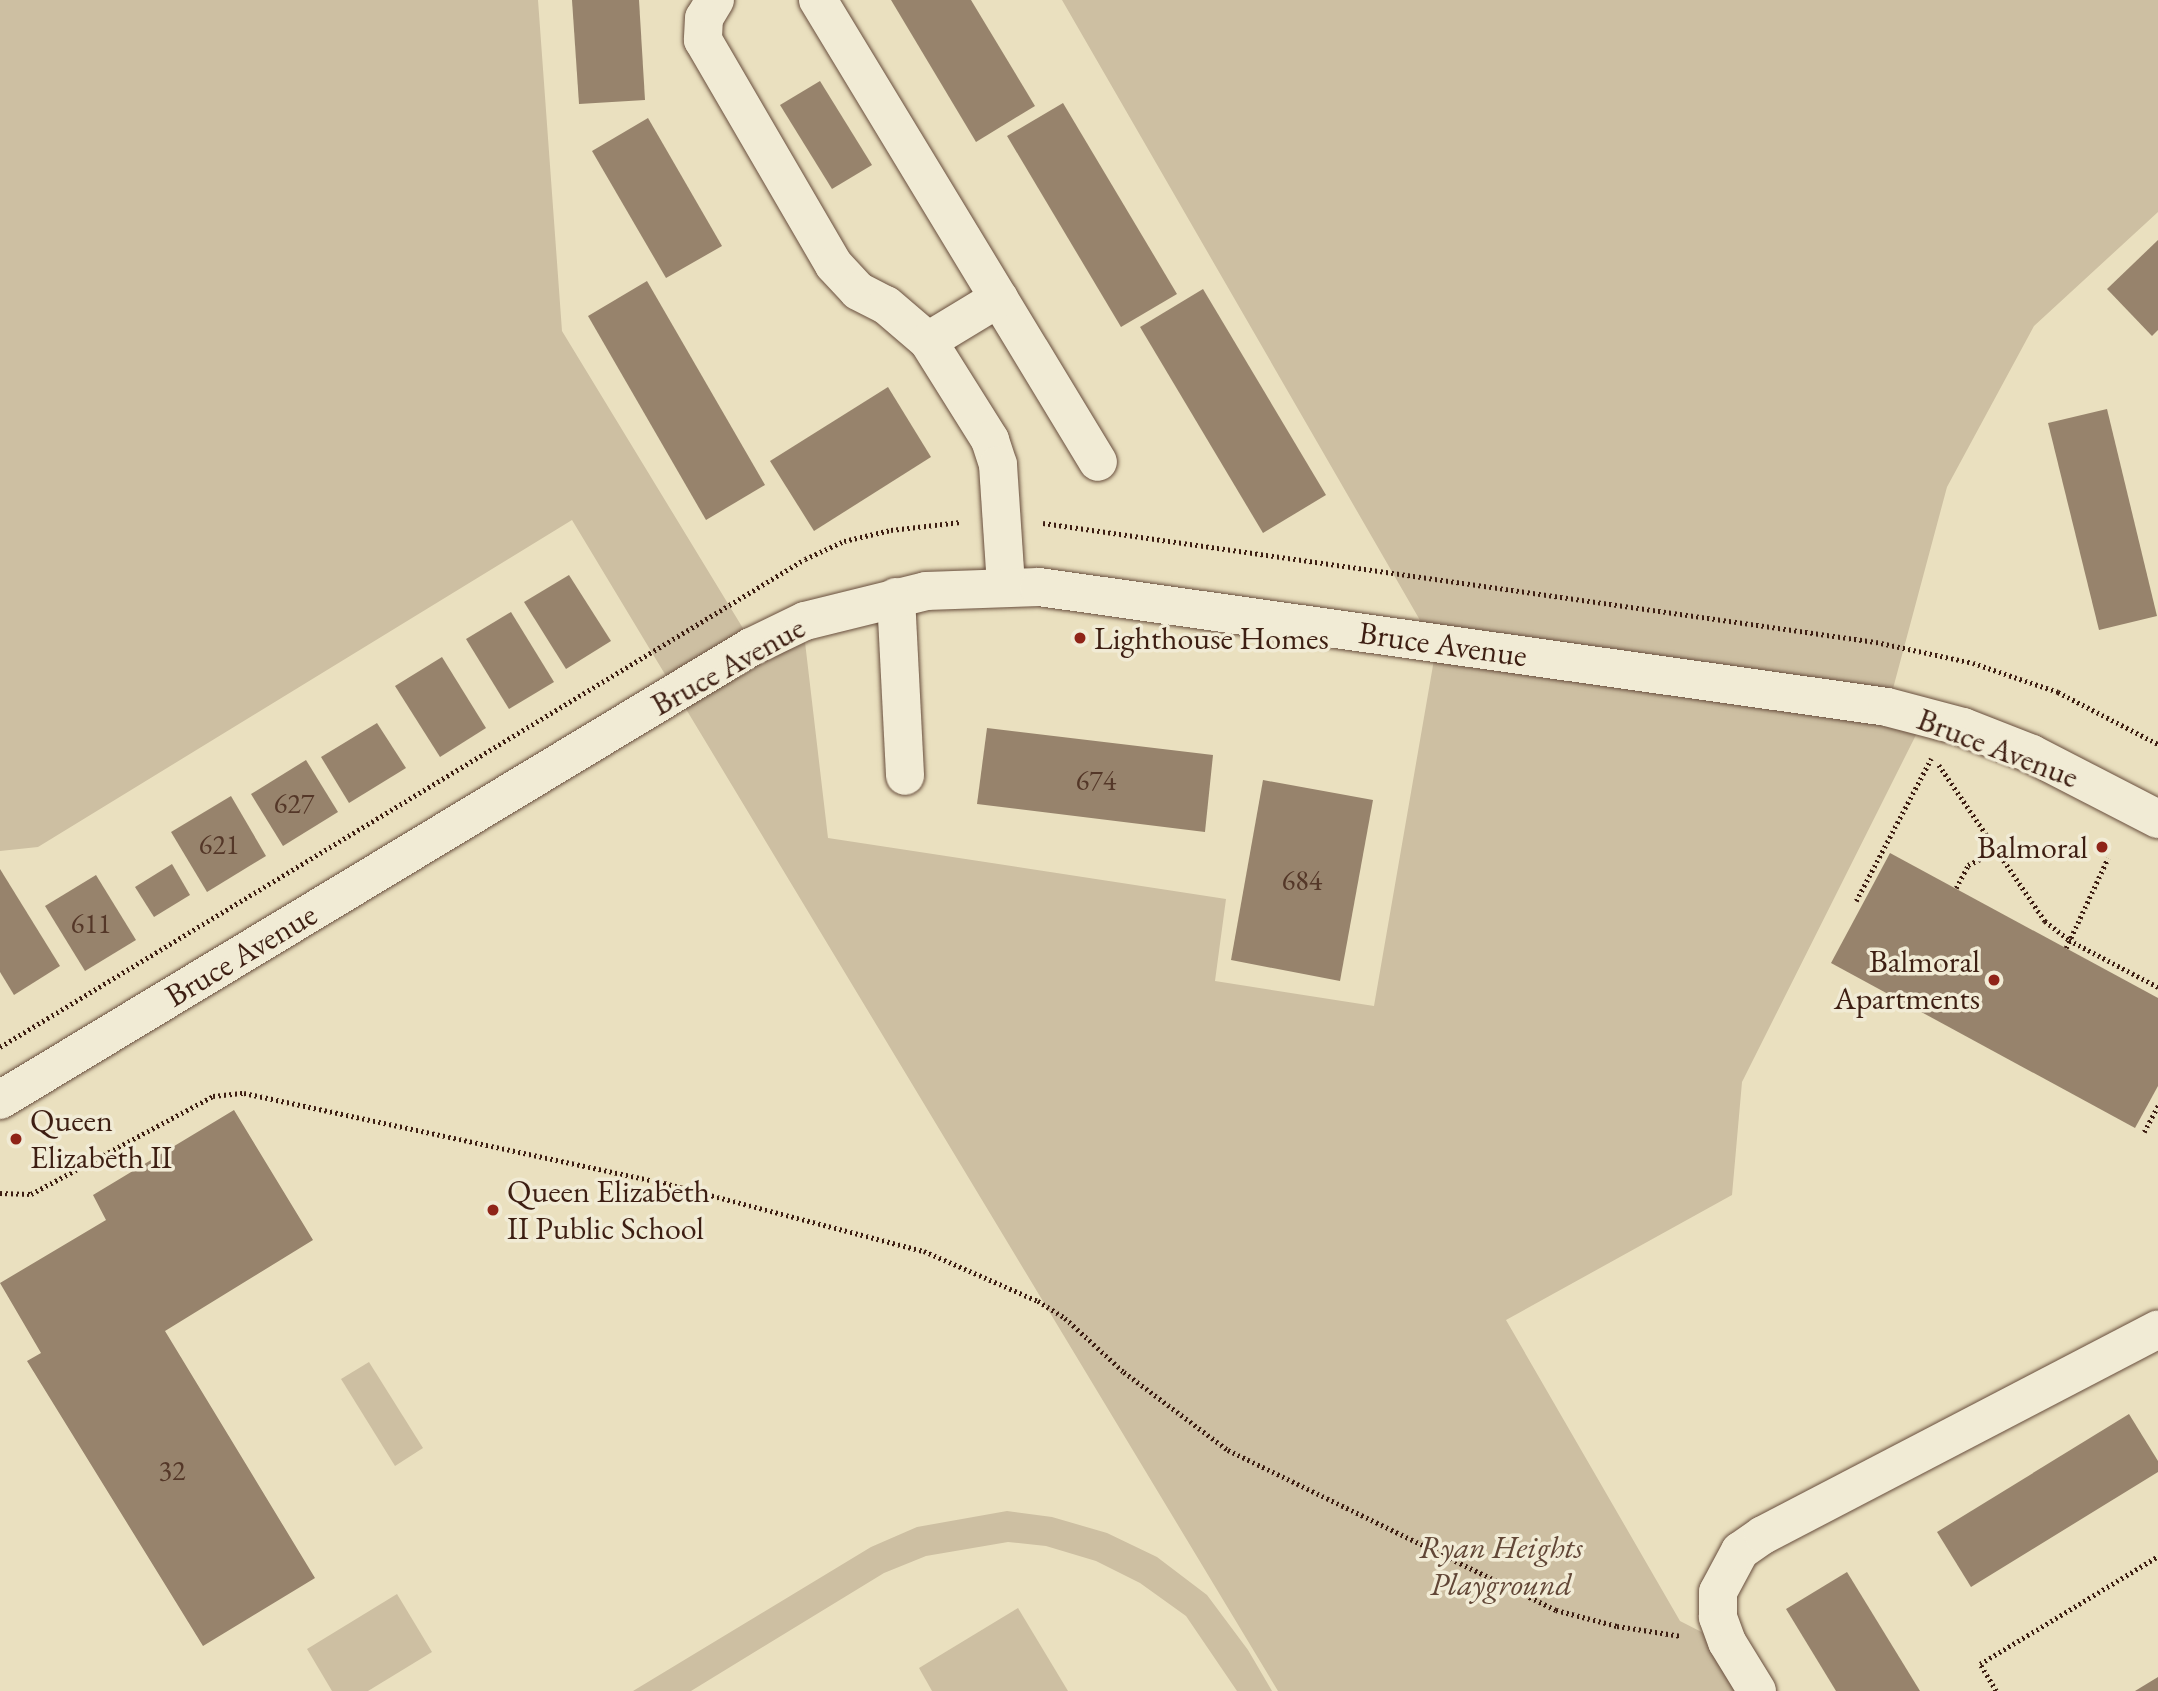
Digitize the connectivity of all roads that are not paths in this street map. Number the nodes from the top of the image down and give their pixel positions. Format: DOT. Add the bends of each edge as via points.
graph roads {
  1 [pos="715,0"];
  2 [pos="818,0"];
  3 [pos="999,298"];
  4 [pos="928,341"];
  5 [pos="1098,461"];
  6 [pos="1006,587"];
  7 [pos="896,597"];
  8 [pos="905,776"];
  9 [pos="2158,819"];
  10 [pos="0,1100"];
  11 [pos="2158,1329"];
  12 [pos="1757,1691"];
  1 -- 4 [label="street" via="704,18 703,40 834,265 858,291 886,305"];
  2 -- 3 [label="street"];
  3 -- 4 [label="street"];
  3 -- 5 [label="street"];
  4 -- 6 [label="street" via="990,440 998,465"];
  6 -- 7 [label="street, Bruce Avenue"];
  6 -- 9 [label="street, Bruce Avenue" via="1039,587 1887,707 1963,727 2032,754"];
  7 -- 8 [label="street"];
  7 -- 10 [label="street, Bruce Avenue" via="805,621 751,647"];
  11 -- 12 [label="street" via="1740,1551 1718,1592 1718,1617 1727,1642"];
}
